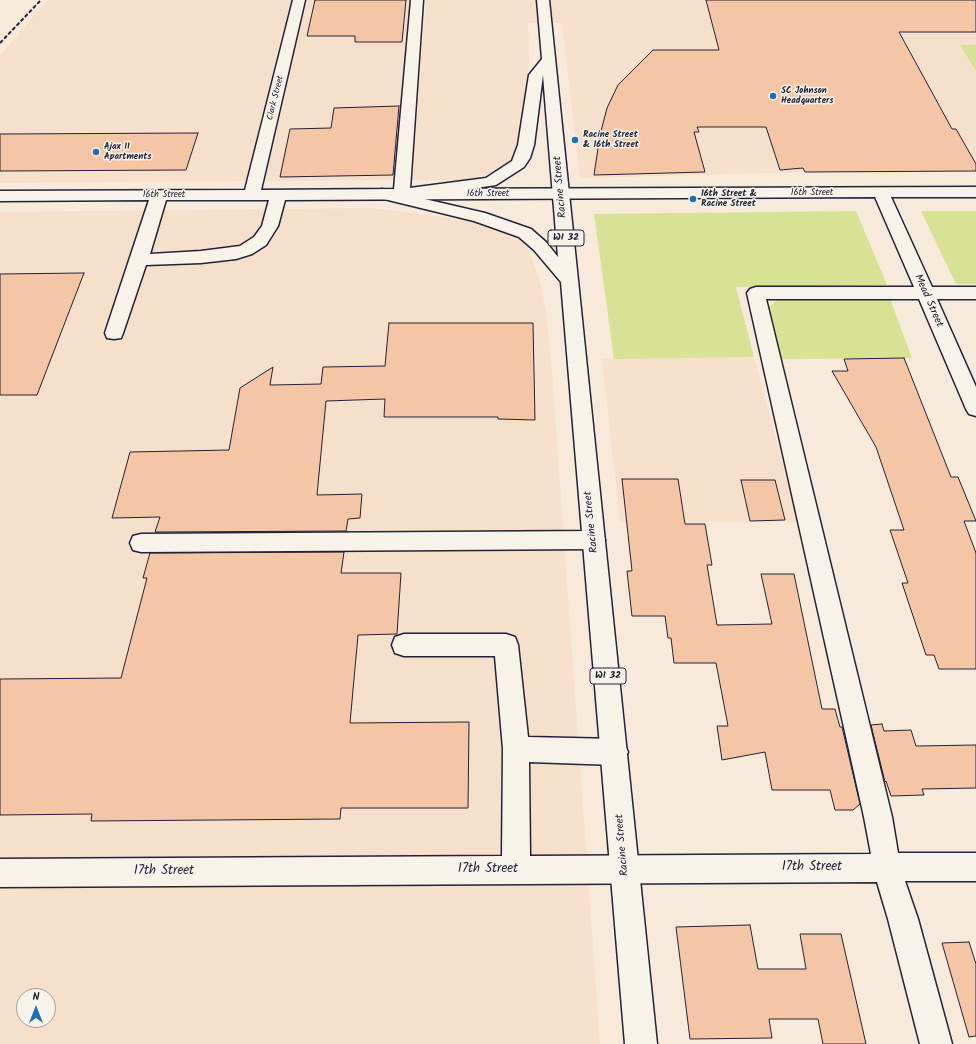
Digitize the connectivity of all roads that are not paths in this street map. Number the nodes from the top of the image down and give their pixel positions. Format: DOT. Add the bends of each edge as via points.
graph roads {
  1 [pos="299,0"];
  2 [pos="417,0"];
  3 [pos="543,0"];
  4 [pos="549,59"];
  5 [pos="881,192"];
  6 [pos="976,192"];
  7 [pos="382,194"];
  8 [pos="402,194"];
  9 [pos="562,194"];
  10 [pos="252,195"];
  11 [pos="278,195"];
  12 [pos="0,196"];
  13 [pos="159,196"];
  14 [pos="139,260"];
  15 [pos="570,282"];
  16 [pos="925,293"];
  17 [pos="976,293"];
  18 [pos="114,333"];
  19 [pos="976,409"];
  20 [pos="594,540"];
  21 [pos="141,543"];
  22 [pos="404,645"];
  23 [pos="516,749"];
  24 [pos="615,752"];
  25 [pos="976,867"];
  26 [pos="887,868"];
  27 [pos="625,869"];
  28 [pos="516,870"];
  29 [pos="0,873"];
  30 [pos="641,1044"];
  31 [pos="936,1044"];
  1 -- 10 [label="street, Clark Street"];
  2 -- 8 [label="street"];
  3 -- 4 [label="street, Racine Street / WI 32"];
  4 -- 8 [label="street" via="536,75 526,145 518,164 490,182"];
  4 -- 9 [label="street, Racine Street / WI 32"];
  5 -- 6 [label="street, 16th Street"];
  5 -- 9 [label="street, 16th Street"];
  5 -- 16 [label="street, Mead Street"];
  7 -- 8 [label="street, 16th Street"];
  7 -- 11 [label="street, 16th Street"];
  7 -- 15 [label="street" via="479,217 525,234 540,246"];
  8 -- 9 [label="street, 16th Street"];
  9 -- 15 [label="street, Racine Street / WI 32"];
  10 -- 11 [label="street, 16th Street"];
  10 -- 13 [label="street, 16th Street"];
  11 -- 14 [label="street" via="268,230 260,241 246,250 201,257"];
  12 -- 13 [label="street, 16th Street"];
  13 -- 14 [label="street"];
  14 -- 18 [label="street"];
  15 -- 20 [label="street, Racine Street / WI 32"];
  16 -- 17 [label="street"];
  16 -- 19 [label="street, Mead Street"];
  16 -- 26 [label="street" via="756,293 878,817"];
  20 -- 21 [label="street"];
  20 -- 24 [label="street, Racine Street / WI 32"];
  22 -- 23 [label="street" via="506,645"];
  23 -- 24 [label="street"];
  23 -- 28 [label="street"];
  24 -- 27 [label="street, Racine Street / WI 32"];
  25 -- 26 [label="street, 17th Street"];
  26 -- 27 [label="street, 17th Street"];
  26 -- 31 [label="street"];
  27 -- 28 [label="street, 17th Street"];
  27 -- 30 [label="street, Racine Street / WI 32"];
  28 -- 29 [label="street, 17th Street"];
}
